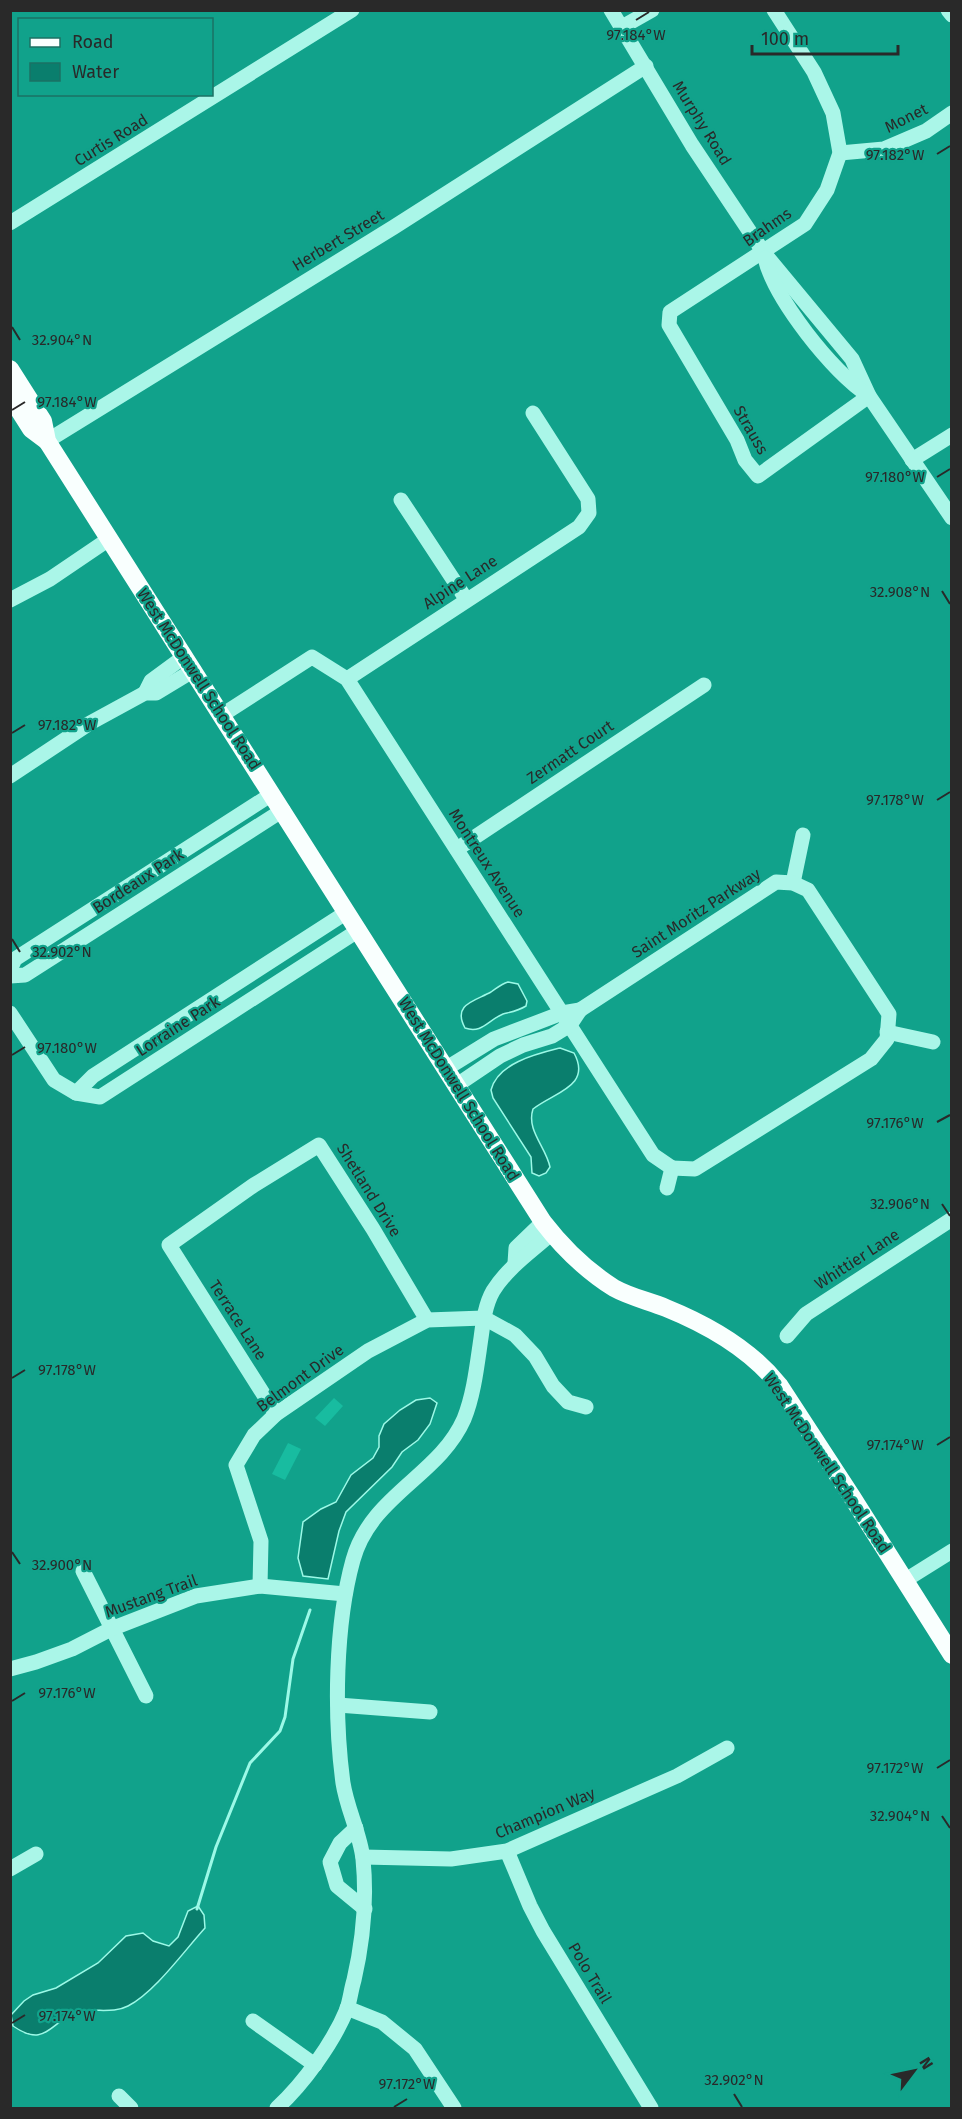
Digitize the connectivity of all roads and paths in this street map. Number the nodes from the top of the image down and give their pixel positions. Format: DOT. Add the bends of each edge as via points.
graph roads {
  1 [pos="352,10"];
  2 [pos="611,10"];
  3 [pos="652,10"];
  4 [pos="774,10"];
  5 [pos="948,10"];
  6 [pos="951,15"];
  7 [pos="622,27"];
  8 [pos="646,66"];
  9 [pos="951,114"];
  10 [pos="840,153"];
  11 [pos="10,223"];
  12 [pos="764,252"];
  13 [pos="670,312"];
  14 [pos="10,369"];
  15 [pos="10,396"];
  16 [pos="870,396"];
  17 [pos="533,413"];
  18 [pos="951,435"];
  19 [pos="47,441"];
  20 [pos="912,460"];
  21 [pos="401,501"];
  22 [pos="951,518"];
  23 [pos="109,539"];
  24 [pos="466,599"];
  25 [pos="10,600"];
  26 [pos="189,663"];
  27 [pos="347,679"];
  28 [pos="704,685"];
  29 [pos="222,716"];
  30 [pos="10,776"];
  31 [pos="273,794"];
  32 [pos="283,810"];
  33 [pos="233,819"];
  34 [pos="243,835"];
  35 [pos="803,835"];
  36 [pos="457,849"];
  37 [pos="793,883"];
  38 [pos="347,912"];
  39 [pos="358,930"];
  40 [pos="311,935"];
  41 [pos="322,954"];
  42 [pos="10,970"];
  43 [pos="10,976"];
  44 [pos="10,1013"];
  45 [pos="566,1019"];
  46 [pos="887,1032"];
  47 [pos="933,1042"];
  48 [pos="447,1068"];
  49 [pos="457,1085"];
  50 [pos="76,1093"];
  51 [pos="672,1168"];
  52 [pos="668,1188"];
  53 [pos="951,1219"];
  54 [pos="548,1228"];
  55 [pos="169,1245"];
  56 [pos="484,1318"];
  57 [pos="427,1320"];
  58 [pos="787,1336"];
  59 [pos="586,1407"];
  60 [pos="276,1414"];
  61 [pos="951,1551"];
  62 [pos="83,1571"];
  63 [pos="904,1581"];
  64 [pos="260,1586"];
  65 [pos="345,1594"];
  66 [pos="111,1629"];
  67 [pos="951,1655"];
  68 [pos="10,1669"];
  69 [pos="146,1696"];
  70 [pos="338,1705"];
  71 [pos="430,1712"];
  72 [pos="727,1748"];
  73 [pos="356,1828"];
  74 [pos="507,1851"];
  75 [pos="36,1854"];
  76 [pos="363,1857"];
  77 [pos="10,1869"];
  78 [pos="365,1909"];
  79 [pos="347,2008"];
  80 [pos="253,2021"];
  81 [pos="315,2065"];
  82 [pos="118,2096"];
  83 [pos="131,2109"];
  84 [pos="277,2109"];
  85 [pos="454,2109"];
  86 [pos="651,2109"];
  1 -- 11 [label="street, Curtis Road"];
  2 -- 7 [label="street, Murphy Road"];
  3 -- 7 [label="street"];
  4 -- 10 [label="street" via="814,72 833,113"];
  5 -- 6 [label="street"];
  7 -- 8 [label="street, Murphy Road"];
  8 -- 12 [label="street, Murphy Road" via="692,145"];
  8 -- 19 [label="street, Herbert Street"];
  9 -- 10 [label="street, Monet" via="926,131 884,150"];
  10 -- 12 [label="street, Brahms" via="826,190 805,224"];
  12 -- 13 [label="street, Brahms"];
  12 -- 16 [label="street, Murphy Road" via="769,274 800,323 849,381"];
  13 -- 16 [label="street, Strauss" via="669,325 745,460 758,476"];
  14 -- 19 [label="main road, West McDonwell School Road" via="43,422"];
  15 -- 19 [label="main road, West McDonwell School Road" via="31,429"];
  16 -- 20 [label="street, Murphy Road"];
  17 -- 24 [label="street, Alpine Lane" via="588,499 589,513 579,527"];
  18 -- 20 [label="street"];
  19 -- 23 [label="main road, West McDonwell School Road"];
  20 -- 22 [label="street, Murphy Road"];
  21 -- 24 [label="street"];
  23 -- 25 [label="street" via="50,579"];
  23 -- 26 [label="main road, West McDonwell School Road"];
  24 -- 27 [label="street, Alpine Lane"];
  26 -- 29 [label="main road, West McDonwell School Road"];
  26 -- 30 [label="street" via="151,681 145,693 90,723"];
  27 -- 29 [label="street, Montreux Avenue" via="312,657"];
  27 -- 36 [label="street, Montreux Avenue"];
  28 -- 36 [label="street, Zermatt Court"];
  29 -- 31 [label="main road, West McDonwell School Road"];
  31 -- 32 [label="main road, West McDonwell School Road"];
  31 -- 33 [label="street, Bordeaux Park"];
  32 -- 34 [label="street, Bordeaux Park"];
  32 -- 38 [label="main road, West McDonwell School Road"];
  33 -- 34 [label="street"];
  33 -- 42 [label="street, Bordeaux Park" via="15,959"];
  34 -- 43 [label="street, Bordeaux Park" via="25,975"];
  35 -- 37 [label="street"];
  36 -- 45 [label="street, Montreux Avenue"];
  37 -- 45 [label="street, Saint Moritz Parkway" via="776,882"];
  37 -- 46 [label="street" via="808,890 890,1014"];
  38 -- 39 [label="main road, West McDonwell School Road"];
  38 -- 40 [label="street, Lorraine Park"];
  39 -- 41 [label="street, Lorraine Park"];
  39 -- 48 [label="main road, West McDonwell School Road"];
  40 -- 41 [label="street"];
  40 -- 50 [label="street, Lorraine Park" via="93,1076"];
  41 -- 50 [label="street, Lorraine Park" via="100,1097"];
  44 -- 50 [label="street" via="54,1080"];
  45 -- 48 [label="street, Saint Moritz Parkway" via="494,1039"];
  45 -- 49 [label="street, Saint Moritz Parkway" via="552,1036 500,1056"];
  45 -- 51 [label="street, Montreux Avenue" via="653,1155"];
  46 -- 47 [label="street"];
  46 -- 51 [label="street" via="887,1039 871,1059 695,1169"];
  48 -- 49 [label="main road, West McDonwell School Road"];
  49 -- 54 [label="main road, West McDonwell School Road"];
  51 -- 52 [label="street"];
  53 -- 58 [label="street, Whittier Lane" via="806,1314"];
  54 -- 56 [label="street" via="516,1248 515,1263 492,1292"];
  54 -- 63 [label="main road, West McDonwell School Road" via="575,1258 615,1288 699,1323 768,1372"];
  55 -- 57 [label="street, Shetland Drive" via="319,1145"];
  55 -- 60 [label="street, Terrace Lane"];
  56 -- 57 [label="street, Belmont Drive"];
  56 -- 59 [label="street" via="515,1335 568,1402"];
  56 -- 65 [label="street" via="473,1389 464,1419 443,1451 373,1520 361,1538"];
  57 -- 60 [label="street, Belmont Drive" via="360,1356"];
  60 -- 64 [label="street, Belmont Drive" via="254,1435 236,1465 261,1541"];
  61 -- 63 [label="street"];
  62 -- 66 [label="street"];
  63 -- 67 [label="main road, West McDonwell School Road"];
  64 -- 65 [label="street, Mustang Trail"];
  64 -- 66 [label="street, Mustang Trail" via="196,1596"];
  65 -- 70 [label="street"];
  66 -- 68 [label="street, Mustang Trail" via="72,1649"];
  66 -- 69 [label="street"];
  70 -- 71 [label="street"];
  70 -- 73 [label="street" via="344,1786"];
  72 -- 74 [label="street, Champion Way" via="677,1776"];
  73 -- 76 [label="street"];
  73 -- 78 [label="street" via="340,1843 330,1862 337,1886"];
  74 -- 76 [label="street, Champion Way" via="451,1859"];
  74 -- 86 [label="street, Polo Trail" via="543,1931"];
  75 -- 77 [label="street"];
  76 -- 78 [label="street"];
  78 -- 79 [label="street"];
  79 -- 81 [label="street"];
  79 -- 85 [label="street" via="382,2022 415,2049"];
  80 -- 81 [label="street"];
  81 -- 84 [label="street"];
  82 -- 83 [label="street"];
}
